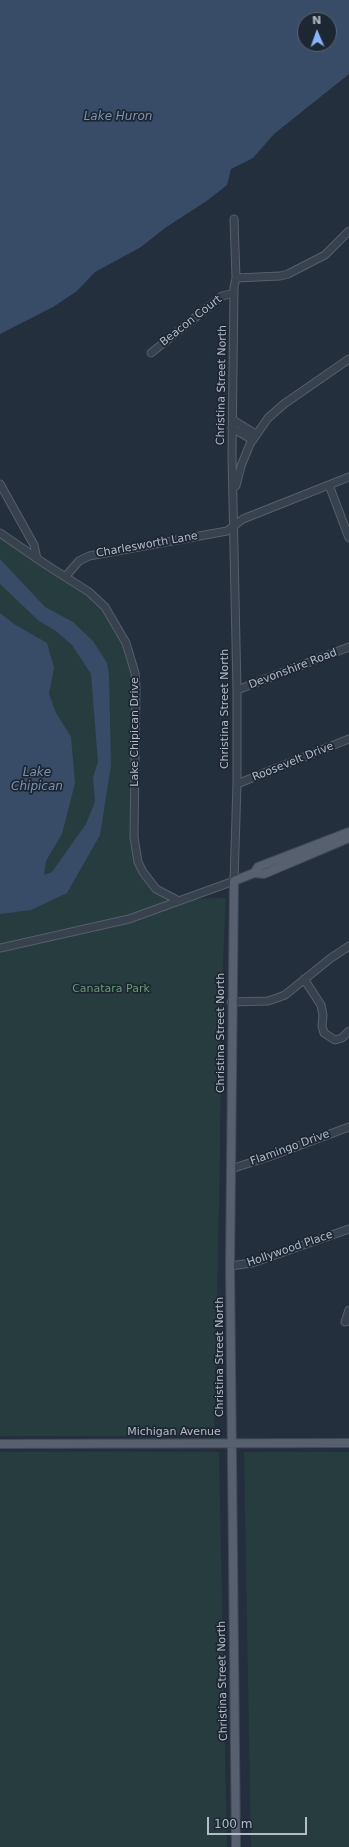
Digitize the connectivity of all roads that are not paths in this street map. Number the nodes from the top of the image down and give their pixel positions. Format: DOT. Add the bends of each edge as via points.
graph roads {
  1 [pos="234,219"];
  2 [pos="349,231"];
  3 [pos="236,278"];
  4 [pos="234,293"];
  5 [pos="151,353"];
  6 [pos="349,359"];
  7 [pos="232,424"];
  8 [pos="254,437"];
  9 [pos="349,477"];
  10 [pos="0,484"];
  11 [pos="329,485"];
  12 [pos="234,497"];
  13 [pos="234,526"];
  14 [pos="0,533"];
  15 [pos="349,538"];
  16 [pos="37,559"];
  17 [pos="66,576"];
  18 [pos="349,648"];
  19 [pos="237,690"];
  20 [pos="349,739"];
  21 [pos="237,784"];
  22 [pos="349,832"];
  23 [pos="349,838"];
  24 [pos="254,873"];
  25 [pos="234,881"];
  26 [pos="179,901"];
  27 [pos="349,946"];
  28 [pos="0,948"];
  29 [pos="304,979"];
  30 [pos="232,1002"];
  31 [pos="349,1031"];
  32 [pos="349,1127"];
  33 [pos="231,1169"];
  34 [pos="348,1231"];
  35 [pos="230,1266"];
  36 [pos="349,1310"];
  37 [pos="349,1321"];
  38 [pos="231,1443"];
  39 [pos="349,1443"];
  40 [pos="0,1444"];
  41 [pos="236,1847"];
  1 -- 3 [label="street, Christina Street North"];
  2 -- 3 [label="street" via="325,255 288,274"];
  3 -- 4 [label="street, Christina Street North"];
  4 -- 5 [label="street, Beacon Court" via="222,296"];
  4 -- 7 [label="street, Christina Street North"];
  6 -- 8 [label="street" via="284,404 268,418"];
  7 -- 8 [label="street"];
  7 -- 12 [label="street, Christina Street North"];
  8 -- 12 [label="street" via="241,466"];
  9 -- 11 [label="street, Charlesworth Lane"];
  10 -- 16 [label="street" via="34,545"];
  11 -- 13 [label="street, Charlesworth Lane" via="243,519"];
  11 -- 15 [label="street"];
  12 -- 13 [label="street, Christina Street North"];
  13 -- 17 [label="street, Charlesworth Lane" via="227,530 89,556 79,561"];
  13 -- 19 [label="street, Christina Street North"];
  14 -- 16 [label="street, Lake Chipican Drive"];
  16 -- 17 [label="street, Lake Chipican Drive"];
  17 -- 26 [label="street, Lake Chipican Drive" via="105,607 126,642 135,673 136,687 134,837 138,862 156,889"];
  18 -- 19 [label="street, Devonshire Road"];
  19 -- 21 [label="street, Christina Street North"];
  20 -- 21 [label="street, Roosevelt Drive"];
  21 -- 25 [label="street, Christina Street North"];
  22 -- 24 [label="main road" via="258,867"];
  23 -- 24 [label="main road" via="264,874"];
  24 -- 25 [label="main road"];
  25 -- 26 [label="street"];
  25 -- 30 [label="main road, Christina Street North"];
  26 -- 28 [label="street" via="118,922"];
  27 -- 29 [label="street"];
  29 -- 30 [label="street" via="285,995 268,1001"];
  29 -- 31 [label="street" via="321,1005 324,1033 335,1040 342,1038"];
  30 -- 33 [label="main road, Christina Street North"];
  32 -- 33 [label="street, Flamingo Drive"];
  33 -- 35 [label="main road, Christina Street North"];
  34 -- 35 [label="street, Hollywood Place" via="252,1263"];
  35 -- 38 [label="main road, Christina Street North"];
  36 -- 37 [label="street" via="345,1322"];
  38 -- 39 [label="main road, Michigan Avenue"];
  38 -- 40 [label="main road, Michigan Avenue"];
  38 -- 41 [label="main road, Christina Street North"];
}
